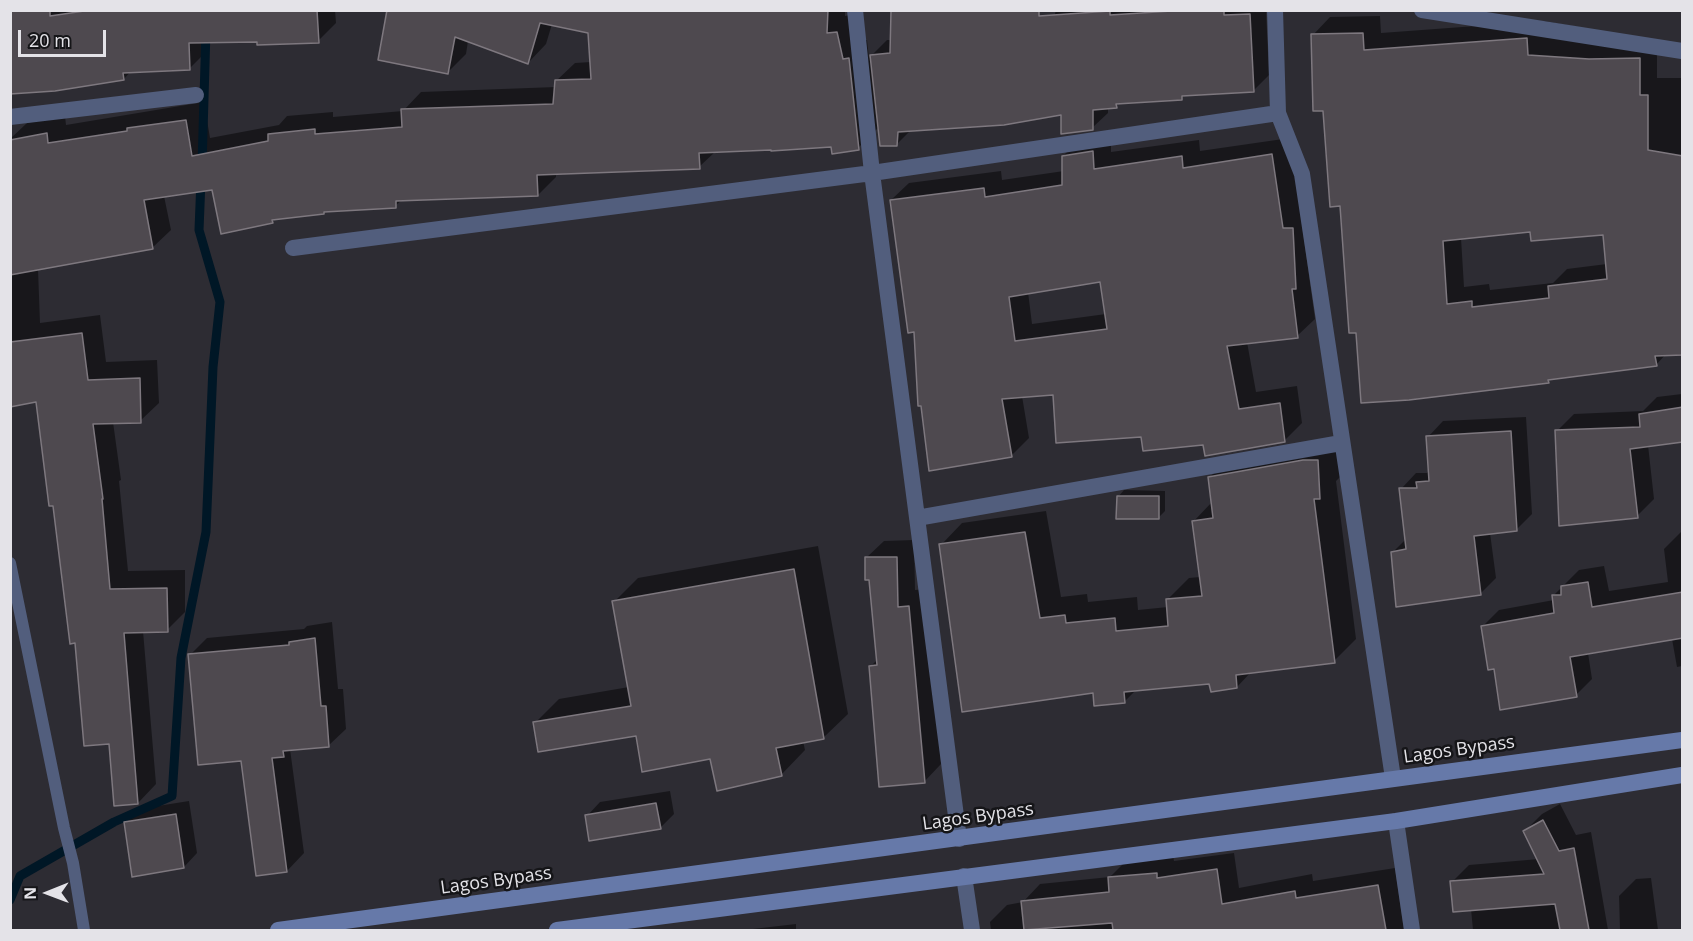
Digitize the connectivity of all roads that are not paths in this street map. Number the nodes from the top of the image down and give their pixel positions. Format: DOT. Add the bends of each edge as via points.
graph roads {
  1 [pos="855,10"];
  2 [pos="1275,10"];
  3 [pos="1422,10"];
  4 [pos="1683,51"];
  5 [pos="196,95"];
  6 [pos="1278,113"];
  7 [pos="10,117"];
  8 [pos="872,173"];
  9 [pos="293,248"];
  10 [pos="1341,443"];
  11 [pos="917,518"];
  12 [pos="10,563"];
  13 [pos="1683,740"];
  14 [pos="1683,775"];
  15 [pos="1393,778"];
  16 [pos="1396,821"];
  17 [pos="959,839"];
  18 [pos="964,876"];
  19 [pos="84,930"];
  20 [pos="278,930"];
  21 [pos="557,930"];
  22 [pos="972,930"];
  23 [pos="1412,930"];
  1 -- 8 [label="street"];
  2 -- 6 [label="street"];
  3 -- 4 [label="street"];
  5 -- 7 [label="street"];
  6 -- 8 [label="street"];
  6 -- 10 [label="street" via="1302,174"];
  8 -- 9 [label="street"];
  8 -- 11 [label="street"];
  10 -- 11 [label="street"];
  10 -- 15 [label="street"];
  11 -- 17 [label="street"];
  12 -- 19 [label="lane"];
  13 -- 15 [label="main road, Lagos Bypass"];
  14 -- 16 [label="main road"];
  15 -- 17 [label="main road, Lagos Bypass"];
  16 -- 18 [label="main road"];
  16 -- 23 [label="street"];
  17 -- 20 [label="main road, Lagos Bypass"];
  18 -- 21 [label="main road"];
  18 -- 22 [label="street"];
}
